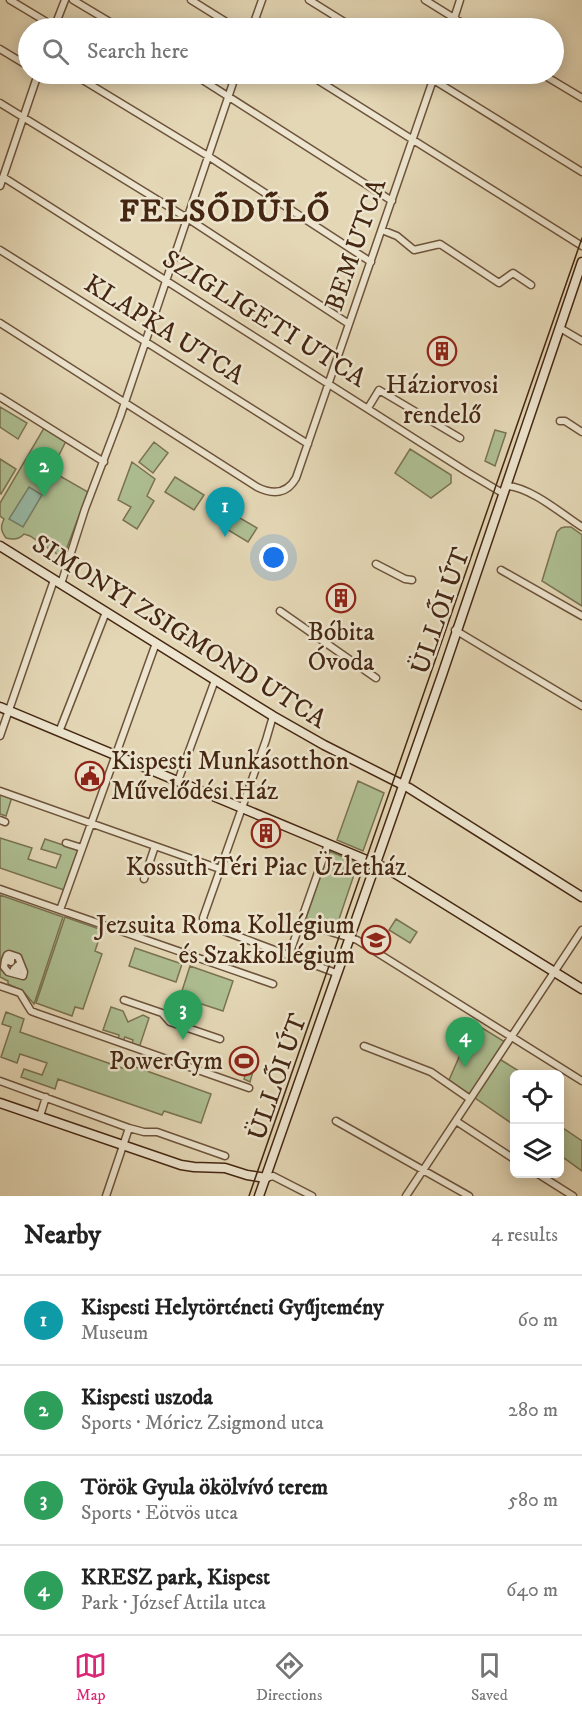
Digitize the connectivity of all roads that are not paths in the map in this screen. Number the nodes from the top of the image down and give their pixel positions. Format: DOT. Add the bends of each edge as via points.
graph roads {
  1 [pos="9,0"];
  2 [pos="65,0"];
  3 [pos="73,0"];
  4 [pos="191,0"];
  5 [pos="262,0"];
  6 [pos="309,0"];
  7 [pos="425,0"];
  8 [pos="460,0"];
  9 [pos="39,18"];
  10 [pos="59,18"];
  11 [pos="103,18"];
  12 [pos="220,18"];
  13 [pos="256,18"];
  14 [pos="338,18"];
  15 [pos="452,18"];
  16 [pos="454,18"];
  17 [pos="0,49"];
  18 [pos="18,60"];
  19 [pos="35,84"];
  20 [pos="89,84"];
  21 [pos="209,84"];
  22 [pos="233,84"];
  23 [pos="325,84"];
  24 [pos="431,84"];
  25 [pos="446,84"];
  26 [pos="559,84"];
  27 [pos="229,96"];
  28 [pos="582,98"];
  29 [pos="0,103"];
  30 [pos="23,117"];
  31 [pos="413,139"];
  32 [pos="208,156"];
  33 [pos="0,158"];
  34 [pos="8,163"];
  35 [pos="582,172"];
  36 [pos="3,177"];
  37 [pos="0,186"];
  38 [pos="392,201"];
  39 [pos="187,218"];
  40 [pos="382,230"];
  41 [pos="582,246"];
  42 [pos="0,250"];
  43 [pos="371,262"];
  44 [pos="582,262"];
  45 [pos="166,280"];
  46 [pos="531,285"];
  47 [pos="0,322"];
  48 [pos="349,324"];
  49 [pos="560,328"];
  50 [pos="146,341"];
  51 [pos="582,341"];
  52 [pos="329,384"];
  53 [pos="0,398"];
  54 [pos="124,403"];
  55 [pos="368,408"];
  56 [pos="139,412"];
  57 [pos="120,417"];
  58 [pos="560,421"];
  59 [pos="582,432"];
  60 [pos="460,438"];
  61 [pos="308,444"];
  62 [pos="104,462"];
  63 [pos="505,490"];
  64 [pos="582,527"];
  65 [pos="0,546"];
  66 [pos="376,564"];
  67 [pos="501,570"];
  68 [pos="412,580"];
  69 [pos="58,582"];
  70 [pos="280,611"];
  71 [pos="106,612"];
  72 [pos="582,616"];
  73 [pos="455,630"];
  74 [pos="156,643"];
  75 [pos="376,678"];
  76 [pos="215,680"];
  77 [pos="582,706"];
  78 [pos="4,709"];
  79 [pos="273,716"];
  80 [pos="59,732"];
  81 [pos="0,736"];
  82 [pos="116,755"];
  83 [pos="178,781"];
  84 [pos="402,785"];
  85 [pos="0,791"];
  86 [pos="242,808"];
  87 [pos="91,824"];
  88 [pos="66,843"];
  89 [pos="328,844"];
  90 [pos="155,846"];
  91 [pos="82,848"];
  92 [pos="376,864"];
  93 [pos="220,869"];
  94 [pos="144,879"];
  95 [pos="0,889"];
  96 [pos="582,897"];
  97 [pos="60,910"];
  98 [pos="301,923"];
  99 [pos="582,930"];
  100 [pos="350,937"];
  101 [pos="289,955"];
  102 [pos="336,972"];
  103 [pos="555,972"];
  104 [pos="273,984"];
  105 [pos="0,986"];
  106 [pos="582,989"];
  107 [pos="124,1000"];
  108 [pos="511,1036"];
  109 [pos="220,1039"];
  110 [pos="364,1046"];
  111 [pos="0,1081"];
  112 [pos="582,1081"];
  113 [pos="249,1088"];
  114 [pos="46,1097"];
  115 [pos="470,1099"];
  116 [pos="0,1103"];
  117 [pos="40,1116"];
  118 [pos="336,1121"];
  119 [pos="456,1121"];
  120 [pos="129,1128"];
  121 [pos="124,1145"];
  122 [pos="225,1156"];
  123 [pos="510,1156"];
  124 [pos="423,1170"];
  125 [pos="266,1178"];
  126 [pos="546,1178"];
  127 [pos="106,1196"];
  128 [pos="259,1196"];
  129 [pos="312,1196"];
  130 [pos="406,1196"];
  131 [pos="469,1196"];
  132 [pos="573,1196"];
  1 -- 9 [label="street"];
  2 -- 10 [label="street"];
  3 -- 11 [label="street"];
  4 -- 12 [label="street"];
  5 -- 13 [label="street"];
  6 -- 14 [label="street"];
  7 -- 15 [label="street"];
  8 -- 16 [label="street"];
  17 -- 18 [label="street"];
  19 -- 30 [label="street"];
  20 -- 32 [label="street"];
  21 -- 27 [label="street"];
  22 -- 27 [label="street"];
  23 -- 31 [label="street"];
  24 -- 31 [label="street, BEM UTCA"];
  25 -- 35 [label="street"];
  26 -- 28 [label="street"];
  27 -- 32 [label="street"];
  27 -- 38 [label="street"];
  29 -- 30 [label="street"];
  30 -- 34 [label="street"];
  30 -- 39 [label="street"];
  31 -- 38 [label="street, BEM UTCA"];
  31 -- 41 [label="street"];
  32 -- 39 [label="street"];
  32 -- 43 [label="street"];
  33 -- 34 [label="street"];
  34 -- 36 [label="street"];
  36 -- 37 [label="street"];
  36 -- 45 [label="street, SZIGLIGETI UTCA"];
  38 -- 40 [label="street, BEM UTCA"];
  39 -- 45 [label="street"];
  39 -- 48 [label="street"];
  40 -- 43 [label="street, BEM UTCA"];
  40 -- 46 [label="street" via="398,236 414,250 440,244 499,282 513,273"];
  42 -- 50 [label="street, KLAPKA UTCA"];
  43 -- 48 [label="street, BEM UTCA"];
  44 -- 49 [label="main road, ÜLLŐI ÚT"];
  45 -- 50 [label="street"];
  45 -- 52 [label="street, SZIGLIGETI UTCA"];
  47 -- 54 [label="street"];
  48 -- 52 [label="street, BEM UTCA"];
  49 -- 51 [label="street"];
  49 -- 63 [label="main road, ÜLLŐI ÚT"];
  50 -- 54 [label="street"];
  50 -- 61 [label="street, KLAPKA UTCA"];
  52 -- 55 [label="street, SZIGLIGETI UTCA"];
  52 -- 61 [label="street, BEM UTCA"];
  53 -- 62 [label="street"];
  54 -- 56 [label="street"];
  54 -- 57 [label="street"];
  55 -- 60 [label="street" via="379,390"];
  55 -- 63 [label="street, SZIGLIGETI UTCA" via="485,484"];
  56 -- 57 [label="street"];
  56 -- 61 [label="street, BEM UTCA" via="257,487 275,492 288,488 296,478"];
  57 -- 62 [label="street"];
  58 -- 59 [label="street"];
  62 -- 69 [label="street"];
  63 -- 64 [label="street, SZIGLIGETI UTCA" via="514,487 528,493"];
  63 -- 73 [label="main road, ÜLLŐI ÚT"];
  65 -- 69 [label="main road, SIMONYI ZSIGMOND UTCA"];
  66 -- 68 [label="street"];
  67 -- 72 [label="street"];
  69 -- 71 [label="main road, SIMONYI ZSIGMOND UTCA"];
  69 -- 78 [label="street"];
  70 -- 75 [label="street"];
  71 -- 74 [label="main road, SIMONYI ZSIGMOND UTCA"];
  71 -- 80 [label="street"];
  73 -- 77 [label="street"];
  73 -- 84 [label="main road, ÜLLŐI ÚT"];
  74 -- 76 [label="main road, SIMONYI ZSIGMOND UTCA"];
  74 -- 82 [label="street"];
  76 -- 79 [label="main road, SIMONYI ZSIGMOND UTCA"];
  76 -- 83 [label="street"];
  78 -- 80 [label="main road"];
  78 -- 81 [label="street"];
  79 -- 84 [label="main road, SIMONYI ZSIGMOND UTCA"];
  79 -- 86 [label="street"];
  80 -- 82 [label="main road"];
  82 -- 83 [label="main road"];
  82 -- 87 [label="street"];
  83 -- 86 [label="main road"];
  84 -- 92 [label="main road, ÜLLŐI ÚT"];
  84 -- 96 [label="main road, SIMONYI ZSIGMOND UTCA"];
  85 -- 87 [label="street"];
  86 -- 89 [label="main road"];
  86 -- 93 [label="street"];
  87 -- 90 [label="street"];
  87 -- 91 [label="street"];
  88 -- 91 [label="street"];
  89 -- 92 [label="main road"];
  89 -- 98 [label="street"];
  90 -- 93 [label="street"];
  90 -- 94 [label="street"];
  91 -- 97 [label="street"];
  92 -- 100 [label="main road, ÜLLŐI ÚT"];
  92 -- 103 [label="main road"];
  93 -- 101 [label="street" via="203,918 205,924"];
  95 -- 97 [label="street"];
  97 -- 104 [label="street"];
  98 -- 100 [label="street"];
  98 -- 101 [label="street"];
  99 -- 103 [label="street"];
  100 -- 102 [label="main road, ÜLLŐI ÚT"];
  100 -- 108 [label="street"];
  101 -- 102 [label="street"];
  102 -- 125 [label="main road, ÜLLŐI ÚT"];
  103 -- 106 [label="main road"];
  103 -- 108 [label="street"];
  105 -- 113 [label="street" via="20,993 31,1011"];
  107 -- 109 [label="street" via="162,1013 170,1022"];
  108 -- 112 [label="street"];
  108 -- 115 [label="street"];
  110 -- 115 [label="street" via="431,1072"];
  111 -- 114 [label="street"];
  114 -- 117 [label="street"];
  114 -- 120 [label="street"];
  115 -- 119 [label="street"];
  116 -- 117 [label="main road"];
  117 -- 121 [label="main road"];
  118 -- 124 [label="street"];
  119 -- 123 [label="street"];
  119 -- 124 [label="street"];
  120 -- 121 [label="street"];
  120 -- 122 [label="street" via="157,1132"];
  121 -- 125 [label="main road" via="181,1165 225,1168"];
  121 -- 127 [label="street"];
  124 -- 130 [label="street"];
  124 -- 131 [label="street"];
  125 -- 128 [label="main road, ÜLLŐI ÚT"];
  125 -- 129 [label="street" via="273,1176"];
  126 -- 132 [label="street"];
}
